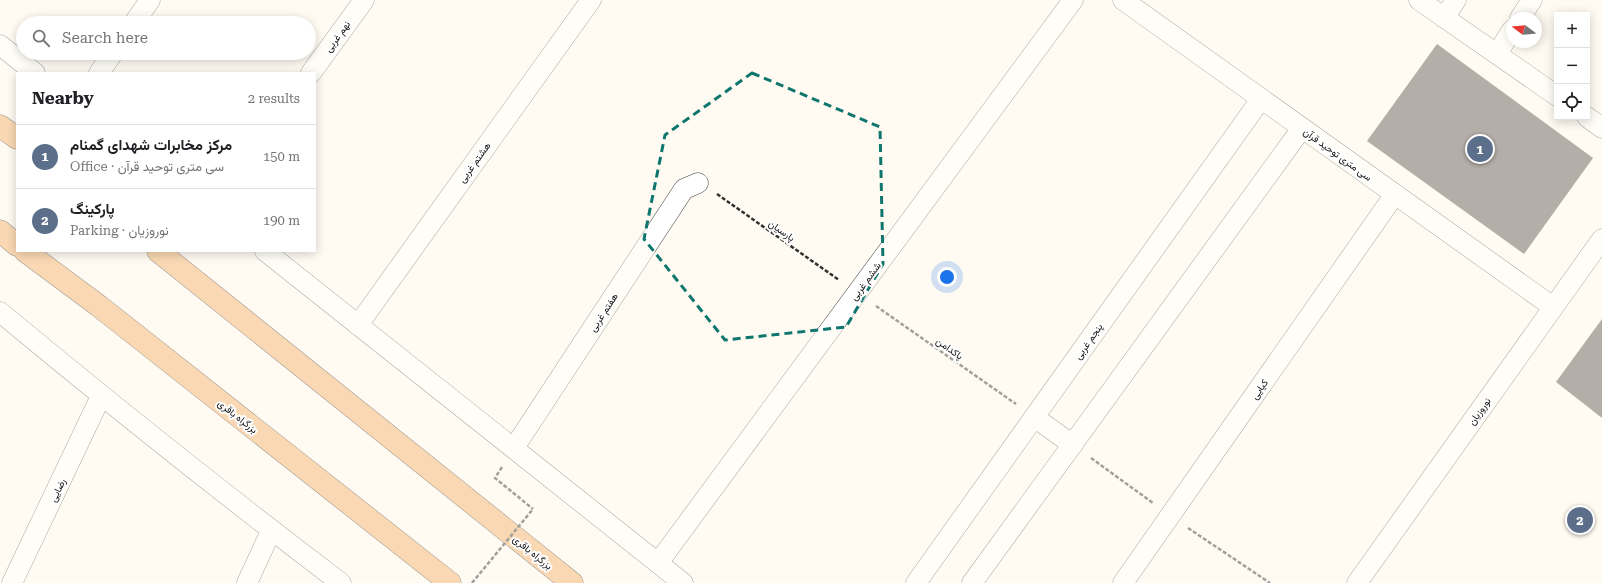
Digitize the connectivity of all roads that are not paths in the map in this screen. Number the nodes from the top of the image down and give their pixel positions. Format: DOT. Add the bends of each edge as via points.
graph roads {
  1 [pos="150,0"];
  2 [pos="364,0"];
  3 [pos="591,0"];
  4 [pos="1073,0"];
  5 [pos="1123,0"];
  6 [pos="1419,0"];
  7 [pos="1456,0"];
  8 [pos="1532,0"];
  9 [pos="1524,12"];
  10 [pos="139,16"];
  11 [pos="1444,18"];
  12 [pos="1506,39"];
  13 [pos="0,45"];
  14 [pos="1496,54"];
  15 [pos="16,58"];
  16 [pos="19,60"];
  17 [pos="108,60"];
  18 [pos="34,72"];
  19 [pos="99,72"];
  20 [pos="312,72"];
  21 [pos="1554,94"];
  22 [pos="1261,98"];
  23 [pos="1590,120"];
  24 [pos="0,126"];
  25 [pos="1302,128"];
  26 [pos="1602,128"];
  27 [pos="16,137"];
  28 [pos="698,183"];
  29 [pos="1394,194"];
  30 [pos="0,232"];
  31 [pos="1602,239"];
  32 [pos="16,244"];
  33 [pos="28,252"];
  34 [pos="159,252"];
  35 [pos="265,252"];
  36 [pos="53,261"];
  37 [pos="1553,308"];
  38 [pos="0,312"];
  39 [pos="358,325"];
  40 [pos="101,396"];
  41 [pos="1034,417"];
  42 [pos="1073,445"];
  43 [pos="514,448"];
  44 [pos="271,530"];
  45 [pos="658,563"];
  46 [pos="12,583"];
  47 [pos="247,583"];
  48 [pos="341,583"];
  49 [pos="450,583"];
  50 [pos="572,583"];
  51 [pos="683,583"];
  52 [pos="916,583"];
  53 [pos="972,583"];
  54 [pos="1123,583"];
  55 [pos="1357,583"];
  1 -- 10 [label="street"];
  2 -- 20 [label="street, نهم غربی"];
  3 -- 39 [label="street, هشتم غربی"];
  4 -- 45 [label="street, ششم غربی"];
  5 -- 22 [label="street, سی متری توحید قرآن"];
  6 -- 11 [label="street"];
  7 -- 11 [label="street"];
  8 -- 9 [label="street"];
  11 -- 14 [label="street"];
  12 -- 14 [label="street"];
  13 -- 15 [label="street"];
  14 -- 21 [label="street"];
  16 -- 18 [label="street"];
  17 -- 19 [label="street"];
  22 -- 25 [label="street, سی متری توحید قرآن"];
  22 -- 41 [label="street, پنجم غربی"];
  23 -- 26 [label="street"];
  24 -- 27 [label="highway"];
  25 -- 29 [label="street, سی متری توحید قرآن"];
  25 -- 42 [label="street"];
  28 -- 43 [label="street, هفتم غربی" via="684,189"];
  29 -- 37 [label="street, سی متری توحید قرآن"];
  29 -- 54 [label="street, کیایی"];
  30 -- 32 [label="highway"];
  31 -- 37 [label="street, نوروزیان"];
  33 -- 36 [label="highway, بزرگراه باقری"];
  34 -- 50 [label="highway, بزرگراه باقری"];
  35 -- 39 [label="street"];
  36 -- 49 [label="highway, بزرگراه باقری" via="99,306"];
  37 -- 55 [label="street, نوروزیان"];
  38 -- 40 [label="street"];
  39 -- 43 [label="street"];
  40 -- 44 [label="street"];
  40 -- 46 [label="street, رضایی"];
  41 -- 42 [label="street"];
  41 -- 52 [label="street, پنجم غربی"];
  42 -- 53 [label="street"];
  43 -- 45 [label="street"];
  44 -- 47 [label="street"];
  44 -- 48 [label="street"];
  45 -- 51 [label="street"];
}
